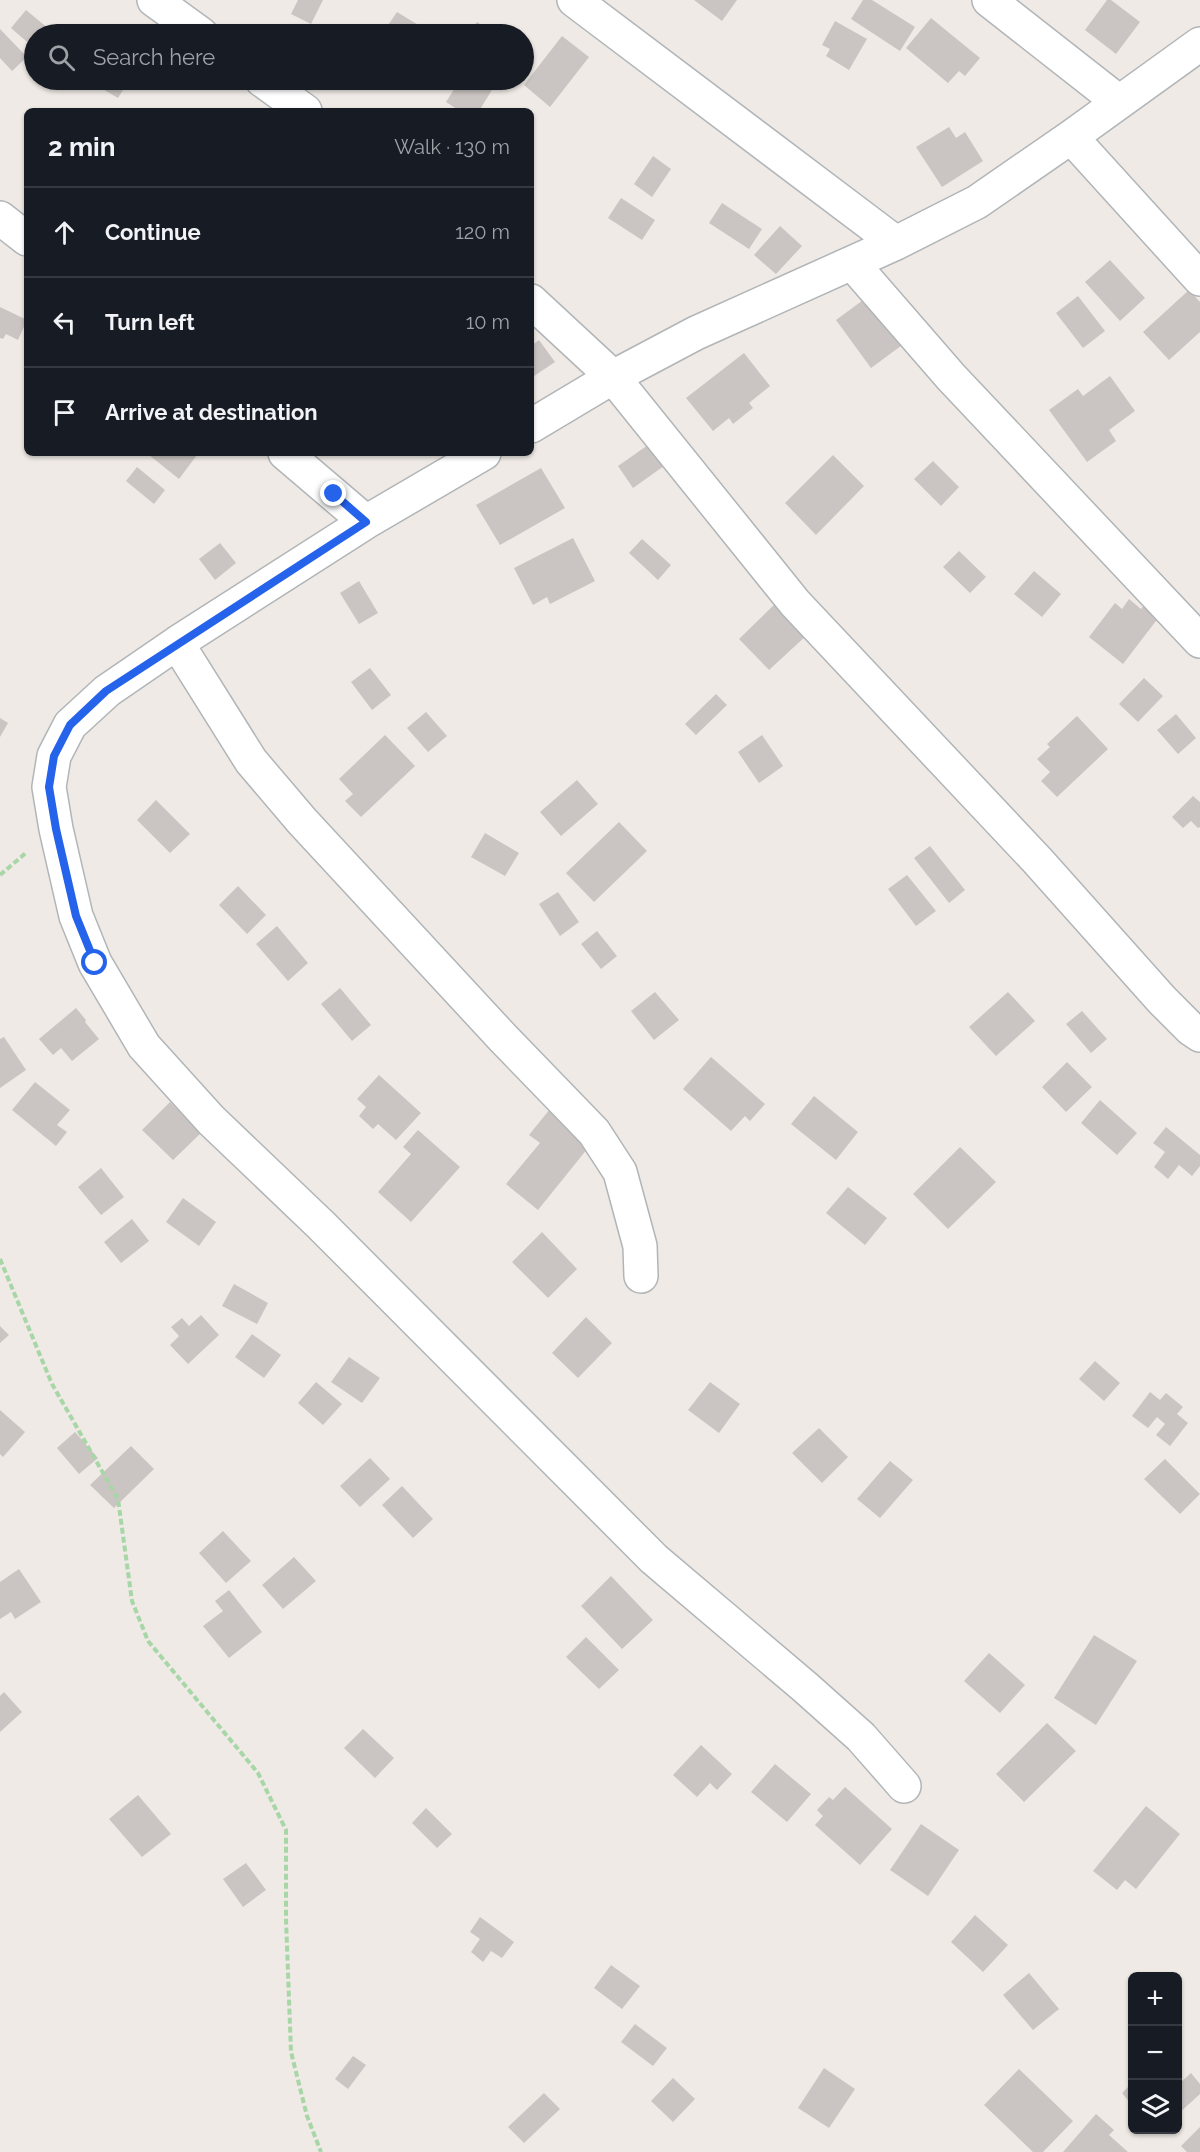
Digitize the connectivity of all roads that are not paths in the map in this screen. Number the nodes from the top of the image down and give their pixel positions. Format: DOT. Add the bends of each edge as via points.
graph roads {
  1 [pos="154,0"];
  2 [pos="574,0"];
  3 [pos="989,0"];
  4 [pos="187,24"];
  5 [pos="1200,44"];
  6 [pos="276,90"];
  7 [pos="1119,102"];
  8 [pos="301,108"];
  9 [pos="1071,137"];
  10 [pos="0,218"];
  11 [pos="24,236"];
  12 [pos="896,243"];
  13 [pos="852,263"];
  14 [pos="1200,279"];
  15 [pos="534,304"];
  16 [pos="613,377"];
  17 [pos="534,424"];
  18 [pos="289,456"];
  19 [pos="479,456"];
  20 [pos="366,522"];
  21 [pos="1200,641"];
  22 [pos="177,643"];
  23 [pos="1200,1035"];
  24 [pos="641,1276"];
  25 [pos="904,1786"];
  1 -- 4 [label="street"];
  2 -- 12 [label="street"];
  3 -- 7 [label="street"];
  5 -- 7 [label="street"];
  6 -- 8 [label="street"];
  7 -- 9 [label="street"];
  9 -- 12 [label="street" via="977,202"];
  9 -- 14 [label="street"];
  10 -- 11 [label="street"];
  12 -- 13 [label="street"];
  13 -- 16 [label="street" via="696,333"];
  13 -- 21 [label="street" via="951,377"];
  15 -- 16 [label="street"];
  16 -- 17 [label="street"];
  16 -- 23 [label="street" via="795,603 1037,860 1162,1000"];
  18 -- 20 [label="street"];
  19 -- 20 [label="street"];
  20 -- 22 [label="street"];
  22 -- 24 [label="street" via="251,761 503,1038 594,1132 620,1172 640,1246"];
  22 -- 25 [label="street" via="106,691 70,725 54,756 49,787 76,916 95,963 144,1046 211,1120 654,1559 861,1737"];
}
